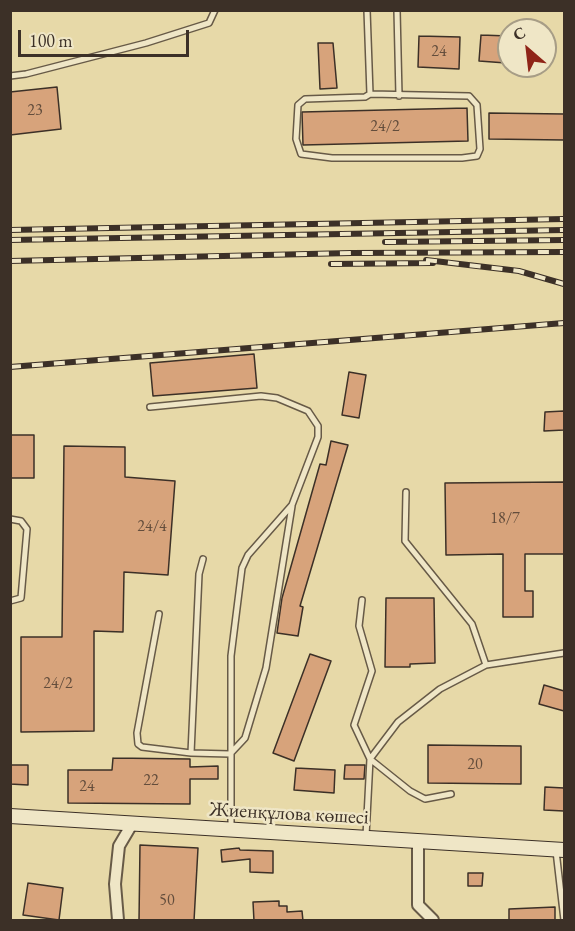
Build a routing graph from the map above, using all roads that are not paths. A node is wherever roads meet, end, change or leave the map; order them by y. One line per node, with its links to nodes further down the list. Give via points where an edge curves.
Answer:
1 (215, 10): 4 (lane, via 209,23 146,43)
2 (367, 10): 5 (lane)
3 (397, 10): 6 (lane)
4 (10, 76)
5 (370, 94): 6 (lane); 6 (lane, via 305,99 298,105 296,139 301,154 332,158 477,156 480,149 474,100 468,96)
6 (399, 96)
7 (150, 407): 9 (lane, via 261,396 278,398 308,411 318,426 318,437)
8 (406, 492): 16 (lane, via 405,541 472,624)
9 (292, 505): 18 (lane, via 266,668 245,738); 18 (lane, via 248,555 242,568 231,656)
10 (10, 519): 13 (lane, via 21,521 27,529 21,598)
11 (203, 559): 17 (lane, via 199,574)
12 (362, 600): 19 (lane, via 359,626 372,671 354,725)
13 (10, 602)
14 (159, 614): 17 (lane, via 138,744)
15 (564, 653): 16 (lane)
16 (486, 665): 19 (lane, via 440,689 398,722)
17 (191, 753): 18 (lane)
18 (230, 754): 23 (lane)
19 (370, 759): 20 (lane, via 425,799); 24 (lane)
20 (451, 794)
21 (10, 816): 22 (street, Жиенқұлова көшесі)
22 (132, 824): 23 (street, Жиенқұлова көшесі); 27 (street, via 119,846 115,884)
23 (231, 830): 24 (street, Жиенқұлова көшесі)
24 (366, 838): 25 (street, Жиенқұлова көшесі)
25 (418, 841): 26 (street, Жиенқұлова көшесі); 28 (street, via 418,905)
26 (560, 850): 29 (lane)
27 (118, 921)
28 (433, 921)
29 (564, 921)

